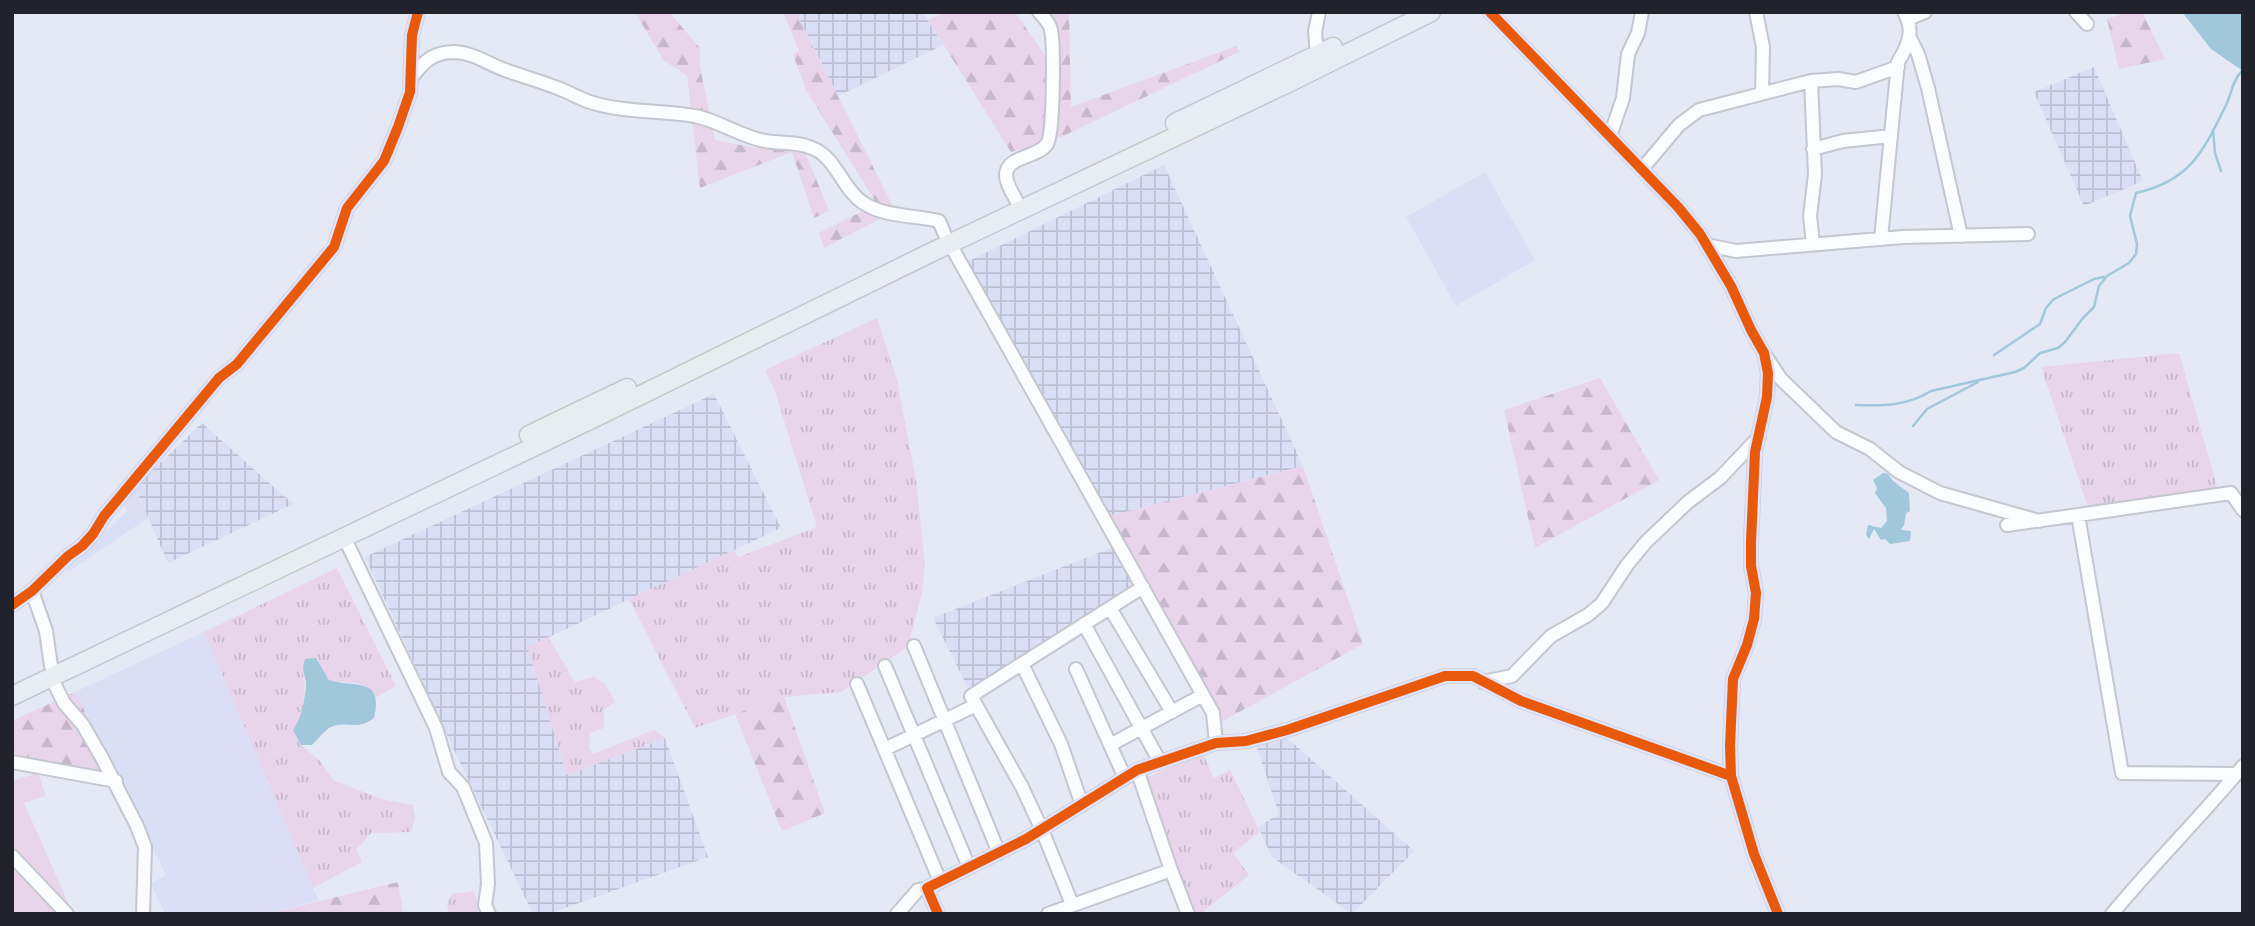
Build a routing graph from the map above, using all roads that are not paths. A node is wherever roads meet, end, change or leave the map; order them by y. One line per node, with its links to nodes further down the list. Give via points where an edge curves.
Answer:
1 (418, 12): 16 (street, via 412,35)
2 (1039, 12): 23 (street, via 1051,29 1050,137 1035,154 1007,169)
3 (1319, 12): 14 (street)
4 (1405, 12): 14 (highway)
5 (1431, 12): 26 (highway)
6 (1489, 12): 19 (street)
7 (1642, 12): 19 (street)
8 (1756, 12): 18 (street, via 1763,47)
9 (1925, 12): 11 (street)
10 (2076, 12): 12 (street)
11 (1906, 15): 13 (street)
12 (2087, 24)
13 (1910, 38): 15 (street); 25 (street, via 1928,88)
14 (1317, 55): 23 (highway)
15 (1898, 67): 17 (street, via 1856,82); 20 (street)
16 (412, 77): 26 (street, via 432,55 459,52 590,102 694,116 763,141 815,148 868,206 939,221); 38 (street, via 384,161 347,208 325,260 237,365 219,378 190,412 93,534)
17 (1811, 81): 18 (street); 21 (street)
18 (1762, 93): 22 (street, via 1687,117)
19 (1610, 136): 22 (street)
20 (1891, 136): 21 (street); 27 (street)
21 (1813, 149): 28 (street)
22 (1642, 169): 29 (street)
23 (1016, 200): 26 (highway)
24 (2028, 234): 25 (street)
25 (1961, 236): 27 (street)
26 (947, 239): 36 (highway); 37 (street); 46 (highway)
27 (1881, 239): 28 (street)
28 (1813, 244): 29 (street, via 1736,251)
29 (1707, 245): 30 (street)
30 (1764, 353): 31 (street, via 1767,397); 34 (street, via 1781,379 1836,432 1899,471 1940,493)
31 (1759, 437): 47 (street, via 1646,542 1602,603 1551,636 1512,676); 64 (street, via 1751,542 1756,593 1751,632 1733,679)
32 (2243, 510): 33 (street, via 2231,493)
33 (2078, 515): 34 (street); 62 (street, via 2122,773)
34 (2039, 521): 35 (street)
35 (2007, 526)
36 (344, 537): 46 (highway); 78 (street, via 436,728 449,772 463,788 486,843 485,905)
37 (1143, 587): 40 (street); 50 (street)
38 (32, 591): 39 (street); 46 (street, via 46,631)
39 (12, 605)
40 (1110, 608): 41 (street); 53 (street)
41 (1084, 624): 43 (street); 55 (street)
42 (914, 646): 54 (street)
43 (1023, 664): 52 (street, via 971,696); 67 (street, via 1061,744)
44 (885, 666): 56 (street)
45 (1076, 669): 58 (street)
46 (51, 672): 49 (highway); 51 (highway); 66 (street, via 64,703)
47 (1483, 682): 57 (street, via 1473,676 1445,676 1287,730); 64 (street, via 1521,701)
48 (858, 684): 59 (street)
49 (12, 685)
50 (1203, 695): 53 (street); 57 (street, via 1213,713)
51 (12, 696)
52 (976, 705): 54 (street); 68 (street)
53 (1172, 712): 55 (street)
54 (944, 720): 56 (street); 69 (street)
55 (1142, 728): 58 (street); 61 (street)
56 (914, 735): 59 (street); 71 (street)
57 (1216, 743): 61 (street)
58 (1111, 745): 65 (street)
59 (885, 750): 73 (street)
60 (12, 762): 66 (street)
61 (1160, 762): 63 (street)
62 (2240, 770): 84 (street)
63 (1137, 771): 65 (street); 72 (street)
64 (1731, 776): 83 (street)
65 (1125, 778): 67 (street)
66 (116, 781): 77 (street, via 145,847)
67 (1082, 805): 68 (street)
68 (1042, 830): 69 (street); 75 (street)
69 (999, 853): 71 (street)
70 (12, 856): 76 (street)
71 (969, 867): 73 (street)
72 (1171, 870): 75 (street); 82 (street)
73 (940, 881): 74 (street)
74 (927, 888): 79 (street, via 918,890); 80 (street)
75 (1072, 904): 81 (street)
76 (67, 914)
77 (143, 914)
78 (489, 914)
79 (897, 914)
80 (938, 914)
81 (1048, 914)
82 (1188, 914)
83 (1777, 914)
84 (2112, 914)

